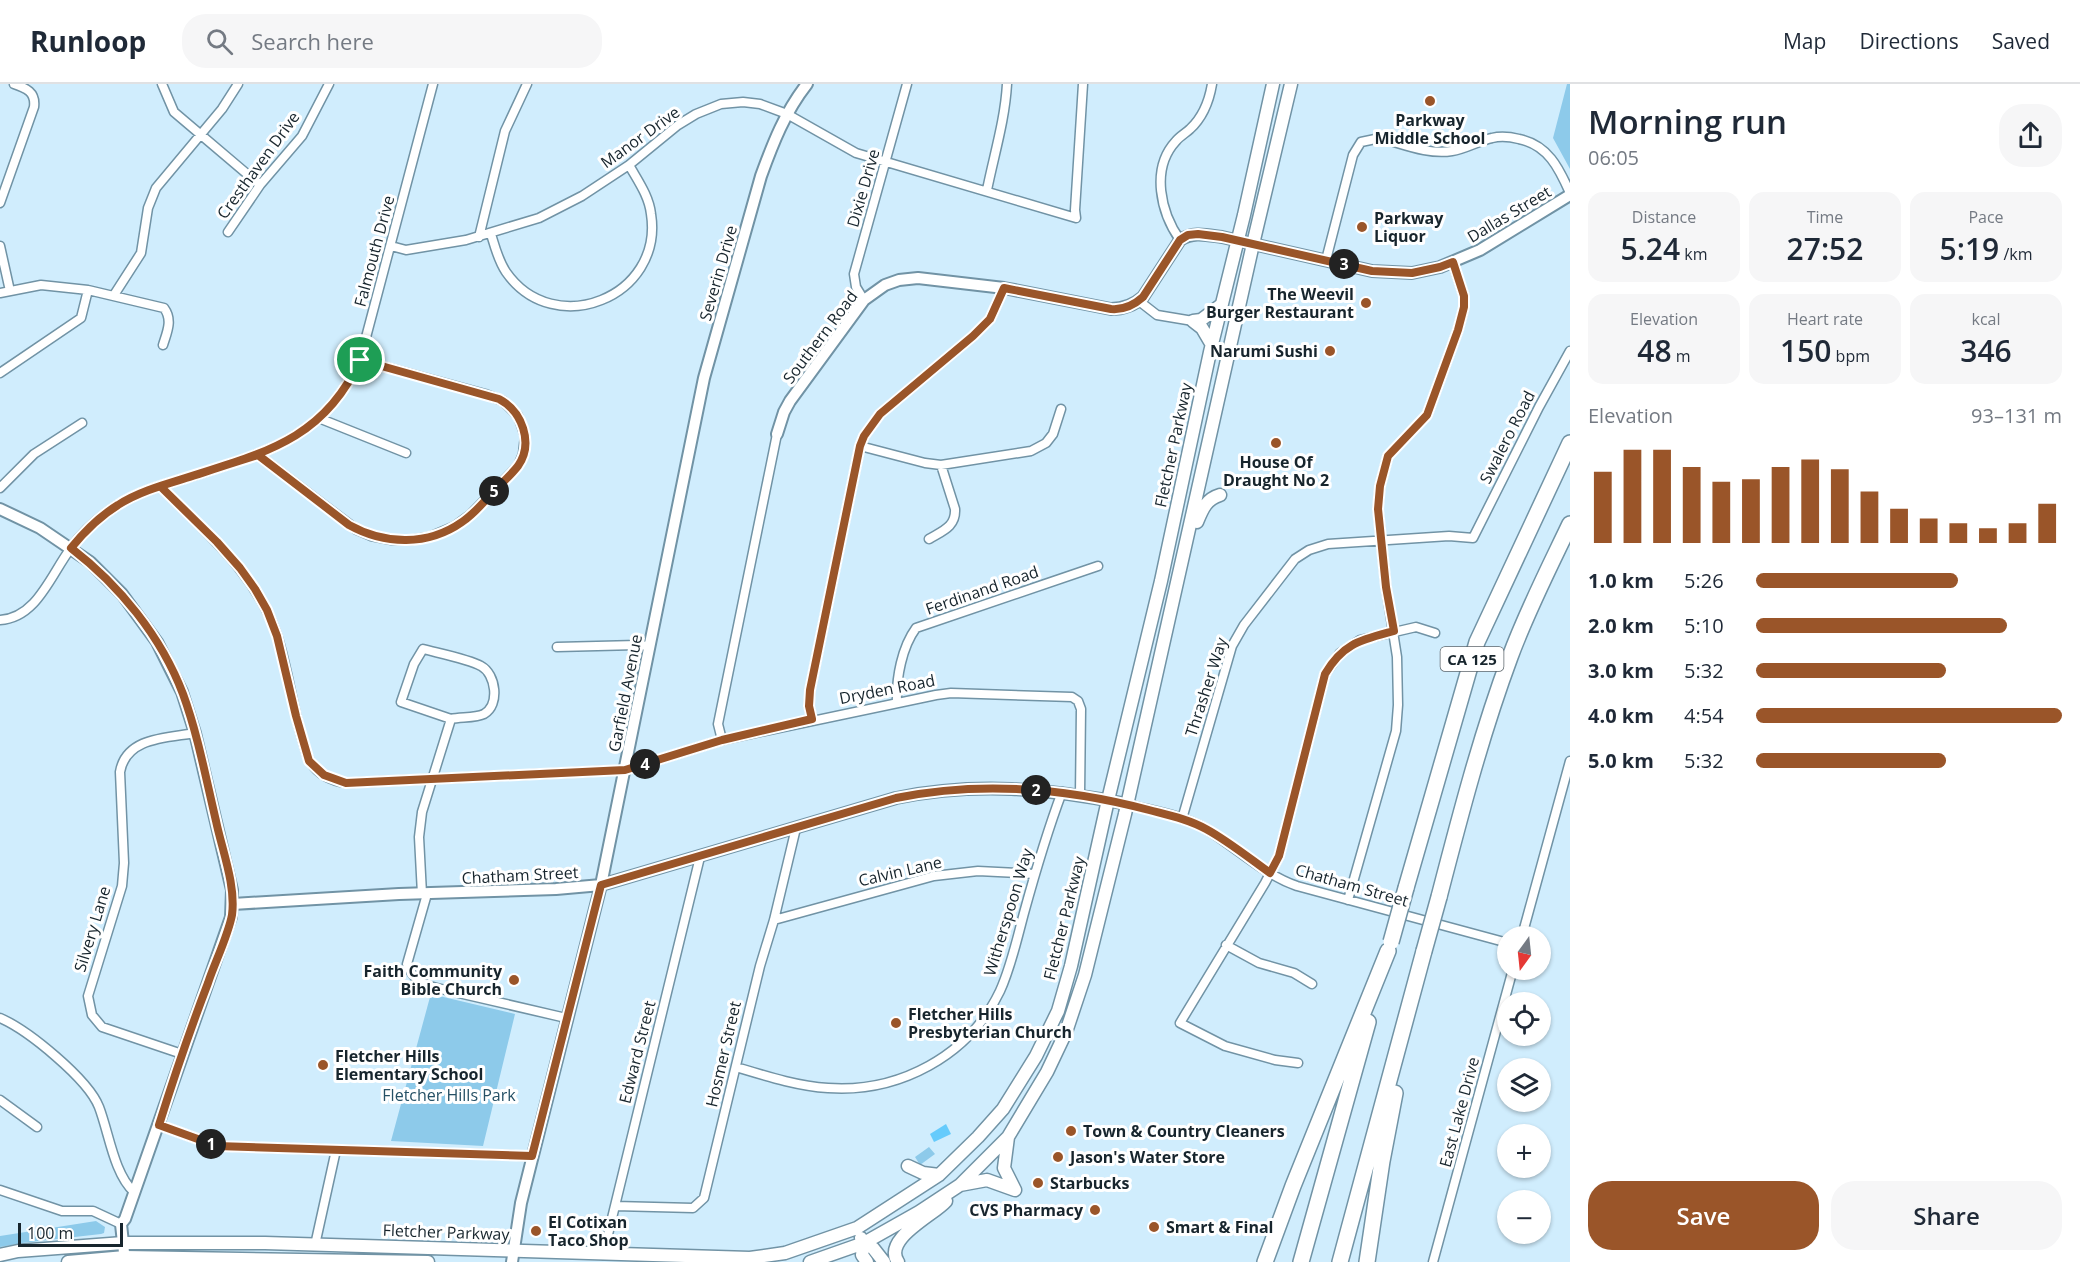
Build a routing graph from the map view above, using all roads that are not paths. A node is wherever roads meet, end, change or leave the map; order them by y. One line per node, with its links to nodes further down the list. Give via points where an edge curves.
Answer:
1 (14, 84): 21 (street, via 35,99)
2 (162, 84): 15 (street, via 174,112)
3 (238, 84): 15 (street)
4 (329, 84): 18 (street, Cresthaven Drive, via 302,136)
5 (433, 84): 29 (street, Falmouth Drive)
6 (527, 84): 24 (street, via 505,131)
7 (807, 84): 14 (street, Severin Drive)
8 (907, 84): 16 (street, Dixie Drive)
9 (1007, 84): 19 (street, via 1000,138)
10 (1083, 84): 19 (street, Manor Drive, via 1076,218)
11 (1212, 84): 25 (street, via 1204,112 1174,142 1162,173 1163,207)
12 (1273, 84): 26 (main road, Fletcher Parkway)
13 (1291, 84): 27 (main road, Fletcher Parkway)
14 (787, 114): 16 (street, Manor Drive, via 856,153); 17 (street, Manor Drive, via 760,104 721,104 678,125); 55 (street, Severin Drive, via 754,200 704,378)
15 (200, 135): 18 (street); 36 (street, via 156,188 148,208 141,253)
16 (886, 162): 19 (street, Manor Drive); 37 (street, Dixie Drive, via 854,274)
17 (629, 165): 23 (street, Manor Drive, via 565,206); 23 (street, via 648,201 652,234 640,269 610,297 565,306 532,296 506,272)
18 (260, 185): 22 (street, Cresthaven Drive)
19 (987, 190)
20 (1570, 194): 30 (street, via 1554,159 1528,141 1493,137 1453,151 1433,152 1372,139 1361,142 1353,155); 31 (street, Dallas Street, via 1480,250)
21 (0, 203)
22 (228, 232)
23 (491, 234): 24 (street, Manor Drive)
24 (478, 237): 29 (street, Manor Drive, via 406,250)
25 (1180, 240): 26 (street, via 1198,234); 38 (street)
26 (1237, 240): 27 (street); 39 (main road, Fletcher Parkway)
27 (1253, 244): 30 (street, Dallas Street); 64 (main road, Fletcher Parkway)
28 (0, 246): 34 (street)
29 (391, 246): 44 (street, Falmouth Drive)
30 (1326, 260): 31 (street, Dallas Street, via 1372,271 1412,273)
31 (1453, 262): 63 (street, via 1464,296 1462,314 1427,415 1385,461 1378,509)
32 (1004, 288): 37 (street, Southern Road, via 912,278 892,282); 38 (street, Southern Road, via 1111,309); 51 (street, via 990,319 880,414)
33 (88, 290): 34 (street, via 41,285); 36 (street); 45 (street, via 81,318)
34 (10, 291): 35 (street)
35 (0, 293)
36 (114, 295): 41 (street, via 165,308 170,320)
37 (864, 300): 49 (street, Southern Road, via 790,401)
38 (1139, 301): 40 (street, via 1157,315)
39 (1221, 305): 40 (main road, via 1201,320); 42 (main road, Fletcher Parkway)
40 (1193, 321): 42 (main road)
41 (163, 345)
42 (1212, 345): 82 (main road, Fletcher Parkway)
43 (1570, 351): 61 (street, Swalero Road)
44 (360, 360): 47 (street, Falmouth Drive, via 353,376); 53 (street, via 503,401 514,410 524,429 524,448 518,466 455,526 429,537 401,541 371,536 349,525)
45 (0, 373)
46 (1061, 409): 54 (street, via 1053,434 1036,449)
47 (321, 418): 52 (street); 53 (street, Falmouth Drive, via 288,441)
48 (82, 423): 57 (street, via 34,454)
49 (777, 434): 76 (street, Southern Road, via 718,724)
50 (1570, 443): 97 (highway, CA 125, bridge, via 1477,642)
51 (860, 446): 54 (street); 74 (street, via 810,690)
52 (406, 453)
53 (258, 455): 56 (street, Falmouth Drive)
54 (941, 465): 62 (street, via 955,516 949,528)
55 (683, 479): 70 (street, Garfield Avenue)
56 (160, 486): 65 (street, Falmouth Drive, via 120,503); 79 (street, Dryden Road, via 240,568 267,610 313,766 346,783)
57 (0, 488)
58 (1220, 495): 64 (main road, via 1204,506)
59 (0, 509): 65 (street)
60 (1570, 524): 100 (highway, CA 125, bridge, via 1510,655 1484,730)
61 (1473, 538): 63 (street, Thrasher Way)
62 (929, 539)
63 (1383, 541): 68 (street); 84 (street, Thrasher Way, via 1328,544 1295,559 1244,626 1227,660)
64 (1187, 542): 83 (main road, Fletcher Parkway)
65 (71, 548): 67 (street, Falmouth Drive, via 33,605 11,619); 75 (street, via 122,594 157,642 182,692)
66 (1098, 566): 72 (street, Ferdinand Road, via 916,628 908,640)
67 (0, 620)
68 (1394, 631): 69 (street, via 1416,627); 87 (street, via 1350,645 1325,674 1279,856); 91 (street, via 1398,669 1396,731)
69 (1435, 633)
70 (650, 646): 71 (street); 78 (street, Garfield Avenue)
71 (557, 647)
72 (897, 702): 74 (street, Dryden Road); 81 (street, Dryden Road, via 951,693 1071,697 1081,709)
73 (451, 719): 73 (street, via 401,702 423,649 482,666 492,675 493,704 484,714); 79 (street)
74 (812, 719): 76 (street, Dryden Road)
75 (195, 733): 92 (street); 103 (street, Silvery Lane, via 144,742 133,748 123,762 122,886 88,996 92,1015 102,1027)
76 (722, 740): 78 (street, Dryden Road)
77 (1570, 762): 94 (street)
78 (625, 770): 79 (street, Dryden Road); 89 (street, Garfield Avenue)
79 (434, 778): 90 (street, via 420,820)
80 (1062, 792): 81 (street, Chatham Street); 85 (street, Chatham Street, via 977,788 928,792); 88 (street, Witherspoon Way)
81 (1080, 795): 82 (street, Chatham Street)
82 (1108, 800): 83 (street, Chatham Street); 113 (main road, Fletcher Parkway, via 1058,1011 1003,1109)
83 (1127, 804): 84 (street, Chatham Street); 109 (main road, Fletcher Parkway, via 1085,975 1066,1032)
84 (1182, 819): 87 (street, Chatham Street, via 1205,828)
85 (796, 828): 86 (street, Chatham Street); 93 (street, Hosmer Street)
86 (700, 857): 89 (street, Chatham Street); 117 (street, Edward Street)
87 (1270, 873): 91 (street, Chatham Street, via 1297,886); 96 (street)
88 (1035, 874): 93 (street, Calvin Lane, via 978,871 934,876); 105 (street, Witherspoon Way, via 1005,979 995,1000 974,1030 937,1061 902,1078 852,1089 805,1085)
89 (601, 885): 90 (street, Chatham Street); 102 (street, Garfield Avenue)
90 (425, 894): 92 (street, Chatham Street); 102 (street, via 407,964 418,981)
91 (1348, 900): 95 (street, Chatham Street)
92 (233, 904): 103 (street)
93 (774, 920): 105 (street, Hosmer Street)
94 (1525, 926)
95 (1497, 940)
96 (1226, 945): 99 (street); 104 (street, via 1180,1023 1225,1046)
97 (1390, 946): 136 (highway); 137 (highway, CA 125)
98 (1510, 980): 140 (street, East Lake Drive)
99 (1312, 984)
100 (1414, 990): 138 (highway, CA 125); 139 (highway)
101 (0, 1018): 116 (street, via 27,1032 91,1094 122,1179)
102 (566, 1018): 111 (street, Garfield Avenue)
103 (182, 1054): 107 (street)
104 (1298, 1063)
105 (736, 1067): 117 (street, Hosmer Street, via 705,1198 693,1208)
106 (0, 1100): 108 (street)
107 (159, 1125): 110 (street, via 217,1146); 116 (street)
108 (37, 1127)
109 (1008, 1137): 114 (main road, Fletcher Parkway); 114 (main road, via 1004,1168 1015,1190 987,1180)
110 (336, 1150): 111 (street); 122 (street)
111 (532, 1156): 125 (street, Garfield Avenue)
112 (908, 1166): 113 (main road)
113 (939, 1175): 119 (main road, Fletcher Parkway)
114 (960, 1185): 120 (main road, Fletcher Parkway); 135 (main road, via 941,1207 899,1240 894,1255)
115 (0, 1190): 118 (street, via 62,1211 93,1211)
116 (134, 1192): 118 (street)
117 (615, 1206): 126 (street, Edward Street)
118 (121, 1224): 121 (street)
119 (857, 1228): 120 (main road); 126 (main road, Fletcher Parkway, via 785,1253 750,1258)
120 (864, 1243): 132 (main road, Fletcher Parkway); 133 (main road, via 862,1255); 134 (main road)
121 (123, 1244): 122 (main road, Fletcher Parkway); 124 (main road, Fletcher Parkway); 127 (street)
122 (315, 1245): 123 (main road, Fletcher Parkway); 128 (main road, via 312,1251)
123 (336, 1245): 125 (main road, Fletcher Parkway); 129 (main road, via 319,1251)
124 (0, 1255)
125 (512, 1256): 126 (main road, Fletcher Parkway)
126 (600, 1258)
127 (125, 1259): 128 (main road, Fletcher Parkway); 130 (main road, Fletcher Parkway)
128 (286, 1260): 129 (main road, Fletcher Parkway)
129 (311, 1261): 131 (main road, Fletcher Parkway)
130 (68, 1262)
131 (428, 1262)
132 (810, 1262)
133 (867, 1262)
134 (884, 1262)
135 (898, 1262)
136 (1265, 1262)
137 (1301, 1262)
138 (1340, 1262)
139 (1367, 1262)
140 (1433, 1262)

